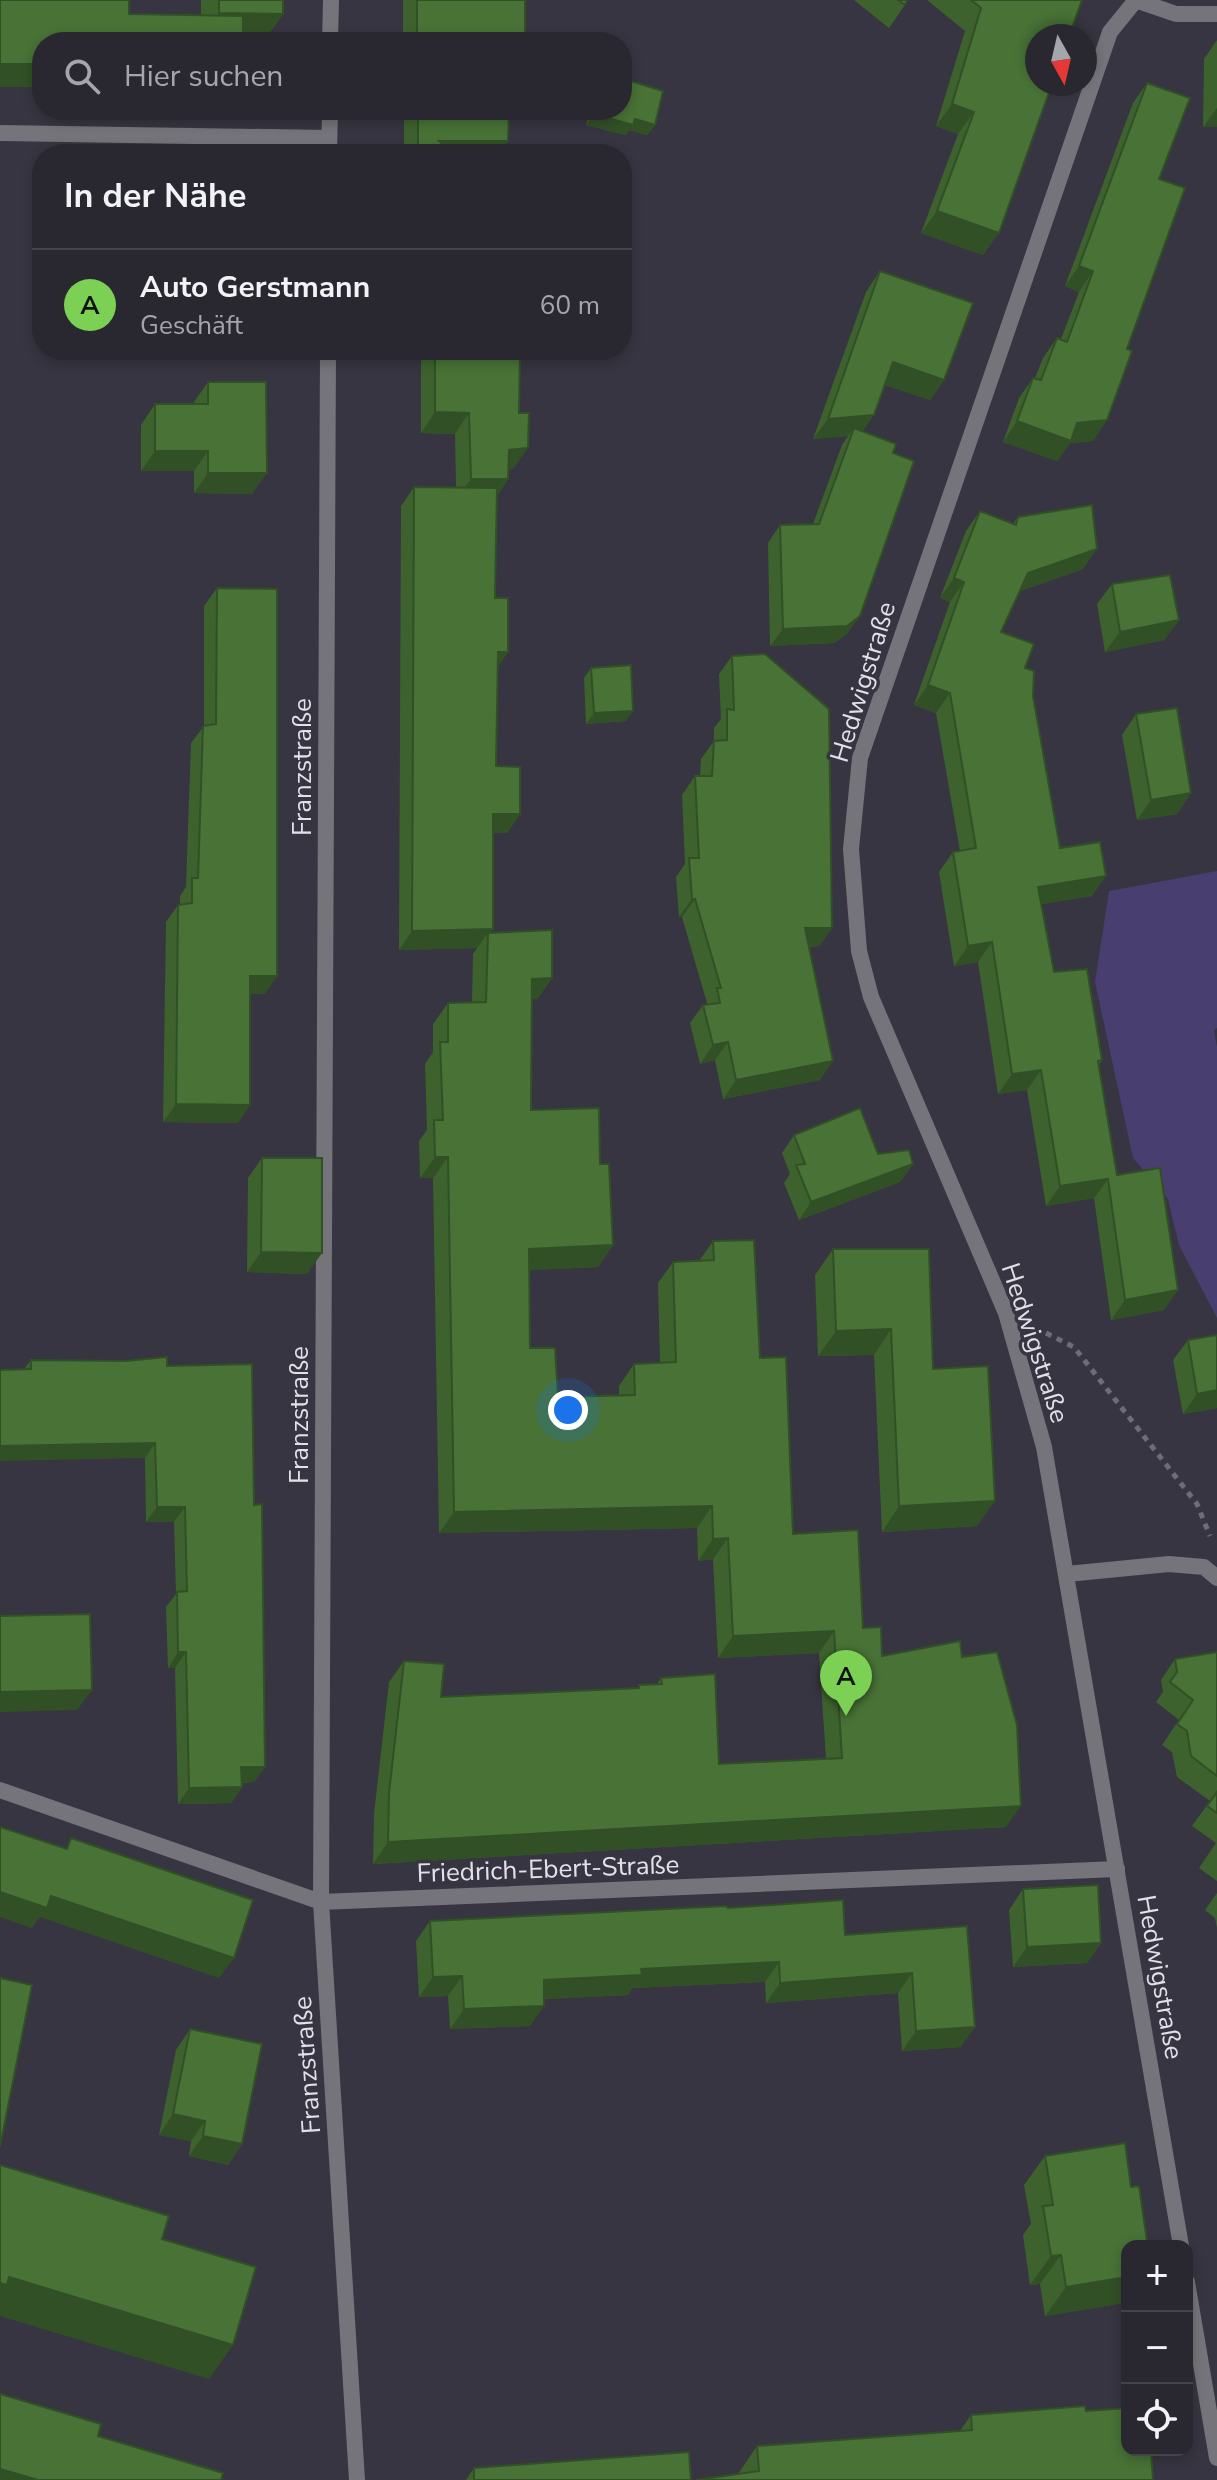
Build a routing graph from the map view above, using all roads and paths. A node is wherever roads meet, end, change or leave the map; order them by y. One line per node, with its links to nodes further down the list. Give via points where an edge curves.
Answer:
1 (331, 0): 4 (street)
2 (1136, 0): 3 (street, via 1176,14); 10 (street, Hedwigstraße, via 1110,32 860,758 851,849 859,951 871,997)
3 (1217, 14)
4 (330, 32)
5 (330, 120): 8 (street)
6 (0, 133): 7 (street)
7 (278, 144)
8 (329, 144)
9 (328, 360): 16 (street, Franzstraße)
10 (1006, 1313): 11 (path, via 1074,1347 1197,1504); 12 (street, Hedwigstraße, via 1044,1447)
11 (1212, 1540)
12 (1067, 1574): 13 (street, via 1169,1564 1204,1567); 15 (street, Hedwigstraße)
13 (1217, 1578)
14 (0, 1790): 16 (street, Friedrich-Ebert-Straße)
15 (1117, 1869): 16 (street, Friedrich-Ebert-Straße); 17 (street, Hedwigstraße)
16 (321, 1902): 20 (street, Franzstraße)
17 (1180, 2240)
18 (1192, 2312): 19 (street)
19 (1217, 2458)
20 (357, 2480)

